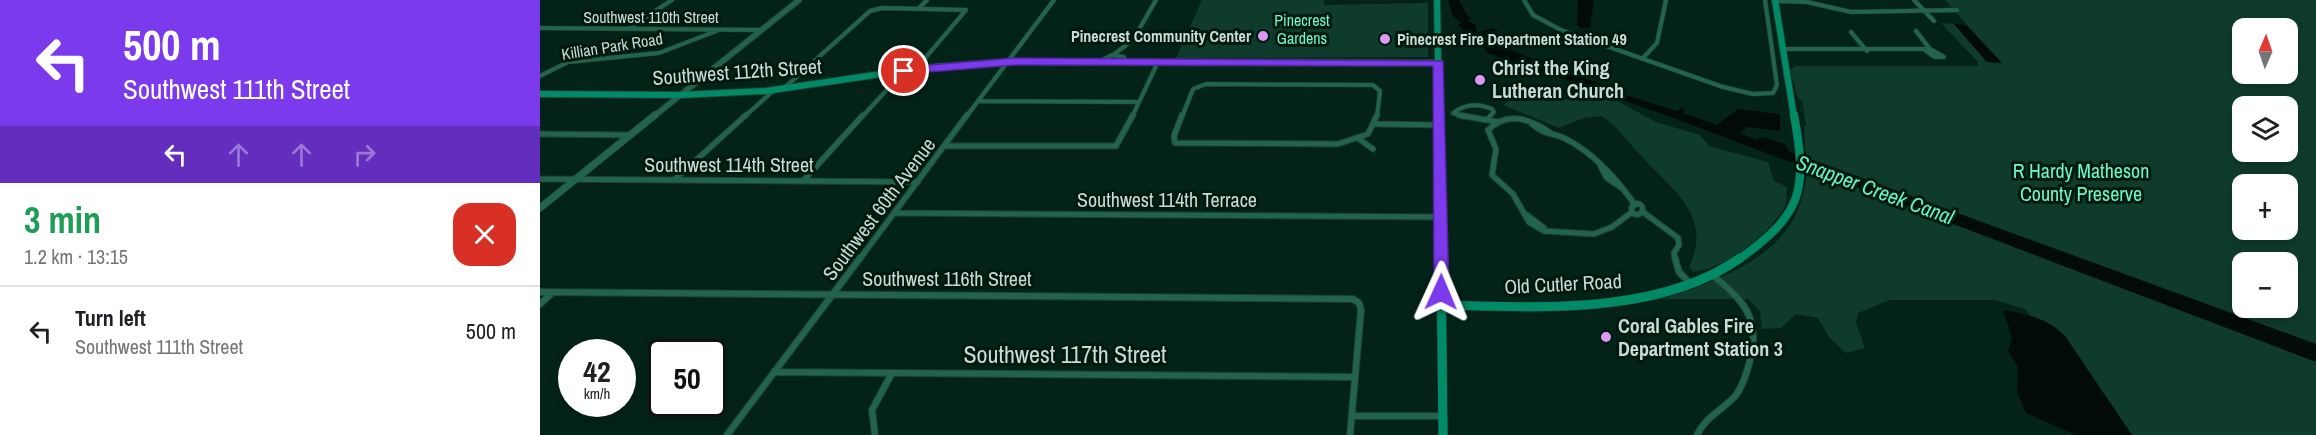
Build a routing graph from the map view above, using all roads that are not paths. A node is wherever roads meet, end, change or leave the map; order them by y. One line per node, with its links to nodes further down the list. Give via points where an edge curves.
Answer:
1 (672, 0): 17 (street)
2 (799, 0): 19 (street)
3 (927, 0): 12 (street)
4 (1054, 0): 26 (street, Southwest 60th Avenue)
5 (1156, 0): 24 (street, via 1132,42)
6 (1437, 0): 30 (main road)
7 (1524, 0): 25 (street, via 1529,11 1547,24)
8 (1666, 0): 25 (street, via 1657,43)
9 (1765, 0): 25 (street, via 1777,82 1774,92 1741,92)
10 (1914, 0): 13 (street)
11 (1775, 1): 13 (street, via 1809,2 1848,12); 22 (main road, Old Cutler Road)
12 (919, 8): 31 (street, via 966,10); 34 (street, via 873,10)
13 (1924, 10): 14 (street); 15 (street)
14 (1957, 10)
15 (1934, 21)
16 (540, 28): 17 (street, Southwest 110th Street)
17 (629, 29): 18 (street, Southwest 110th Street)
18 (722, 29): 19 (street, Southwest 110th Street); 33 (street, Killian Park Road, via 665,51 573,61)
19 (762, 30): 37 (street)
20 (1916, 31): 23 (street, via 1928,50)
21 (1851, 32): 23 (street)
22 (1783, 50): 23 (street); 65 (main road, Old Cutler Road, via 1802,168 1797,196 1777,229 1751,252)
23 (1867, 51)
24 (1117, 54): 27 (street); 28 (street)
25 (1643, 58)
26 (1007, 62): 27 (main road, Southwest 112th Street); 31 (main road, Southwest 112th Street); 38 (street, Southwest 60th Avenue)
27 (1099, 62): 28 (main road, Southwest 112th Street)
28 (1124, 62): 29 (main road, Southwest 112th Street)
29 (1158, 62): 30 (main road, Southwest 112th Street); 39 (street)
30 (1439, 63): 40 (main road)
31 (916, 69): 32 (main road, Southwest 112th Street)
32 (904, 71): 34 (main road, Southwest 112th Street); 56 (street)
33 (540, 76)
34 (783, 90): 35 (main road, Southwest 112th Street)
35 (773, 91): 37 (main road, Southwest 112th Street); 55 (street)
36 (540, 94): 37 (main road, Southwest 112th Street)
37 (681, 95): 47 (street)
38 (978, 101): 39 (street); 49 (street, Southwest 60th Avenue)
39 (1139, 102): 50 (street)
40 (1437, 113): 41 (street); 45 (main road)
41 (1453, 113): 42 (street, via 1471,119); 42 (street, via 1464,106 1479,105 1492,109)
42 (1489, 117): 43 (street)
43 (1498, 122): 52 (street, via 1520,118 1532,122 1539,131 1568,140); 61 (street, via 1488,130 1496,149 1492,174 1513,194 1535,227 1563,234 1598,233)
44 (1376, 124): 45 (street); 48 (street); 48 (street, via 1380,91 1375,85 1206,84 1196,86 1174,136 1175,143 1328,145)
45 (1438, 125): 64 (main road)
46 (540, 134): 47 (street)
47 (632, 135): 54 (street)
48 (1359, 139): 51 (street)
49 (944, 146): 50 (street); 57 (street, Southwest 60th Avenue)
50 (1116, 146)
51 (1373, 149)
52 (1599, 164): 58 (street, via 1607,178)
53 (540, 179): 54 (street, Southwest 114th Street)
54 (575, 180): 55 (street, Southwest 114th Street); 60 (street)
55 (674, 180): 56 (street, Southwest 114th Street)
56 (803, 181): 57 (street, Southwest 114th Street)
57 (918, 182): 63 (street, Southwest 60th Avenue)
58 (1622, 188): 59 (street)
59 (1635, 205): 61 (street, via 1630,207); 62 (street, via 1643,208)
60 (540, 208)
61 (1632, 212): 62 (street)
62 (1643, 212): 66 (street, via 1677,236 1677,267)
63 (895, 213): 64 (street, Southwest 114th Terrace); 69 (street, Southwest 60th Avenue)
64 (1440, 217): 71 (main road)
65 (1711, 274): 66 (main road, Old Cutler Road); 81 (street, via 1737,295 1752,314 1753,352 1737,393 1704,421)
66 (1690, 283): 71 (main road, Old Cutler Road, via 1584,305)
67 (540, 292): 68 (street, Southwest 116th Street)
68 (552, 293): 69 (street, Southwest 116th Street); 70 (street)
69 (834, 294): 72 (street, Southwest 60th Avenue); 74 (street, Southwest 116th Street, via 1353,299 1361,310)
70 (540, 304)
71 (1441, 305): 76 (main road)
72 (774, 372): 73 (street, Southwest 117th Street); 77 (street, Southwest 60th Avenue)
73 (892, 373): 74 (street, Southwest 117th Street); 78 (street, via 871,411 870,425)
74 (1355, 377): 75 (street)
75 (1352, 416): 76 (street); 79 (street)
76 (1443, 417): 80 (main road)
77 (727, 435)
78 (875, 435)
79 (1350, 435)
80 (1443, 435)
81 (1697, 435)

